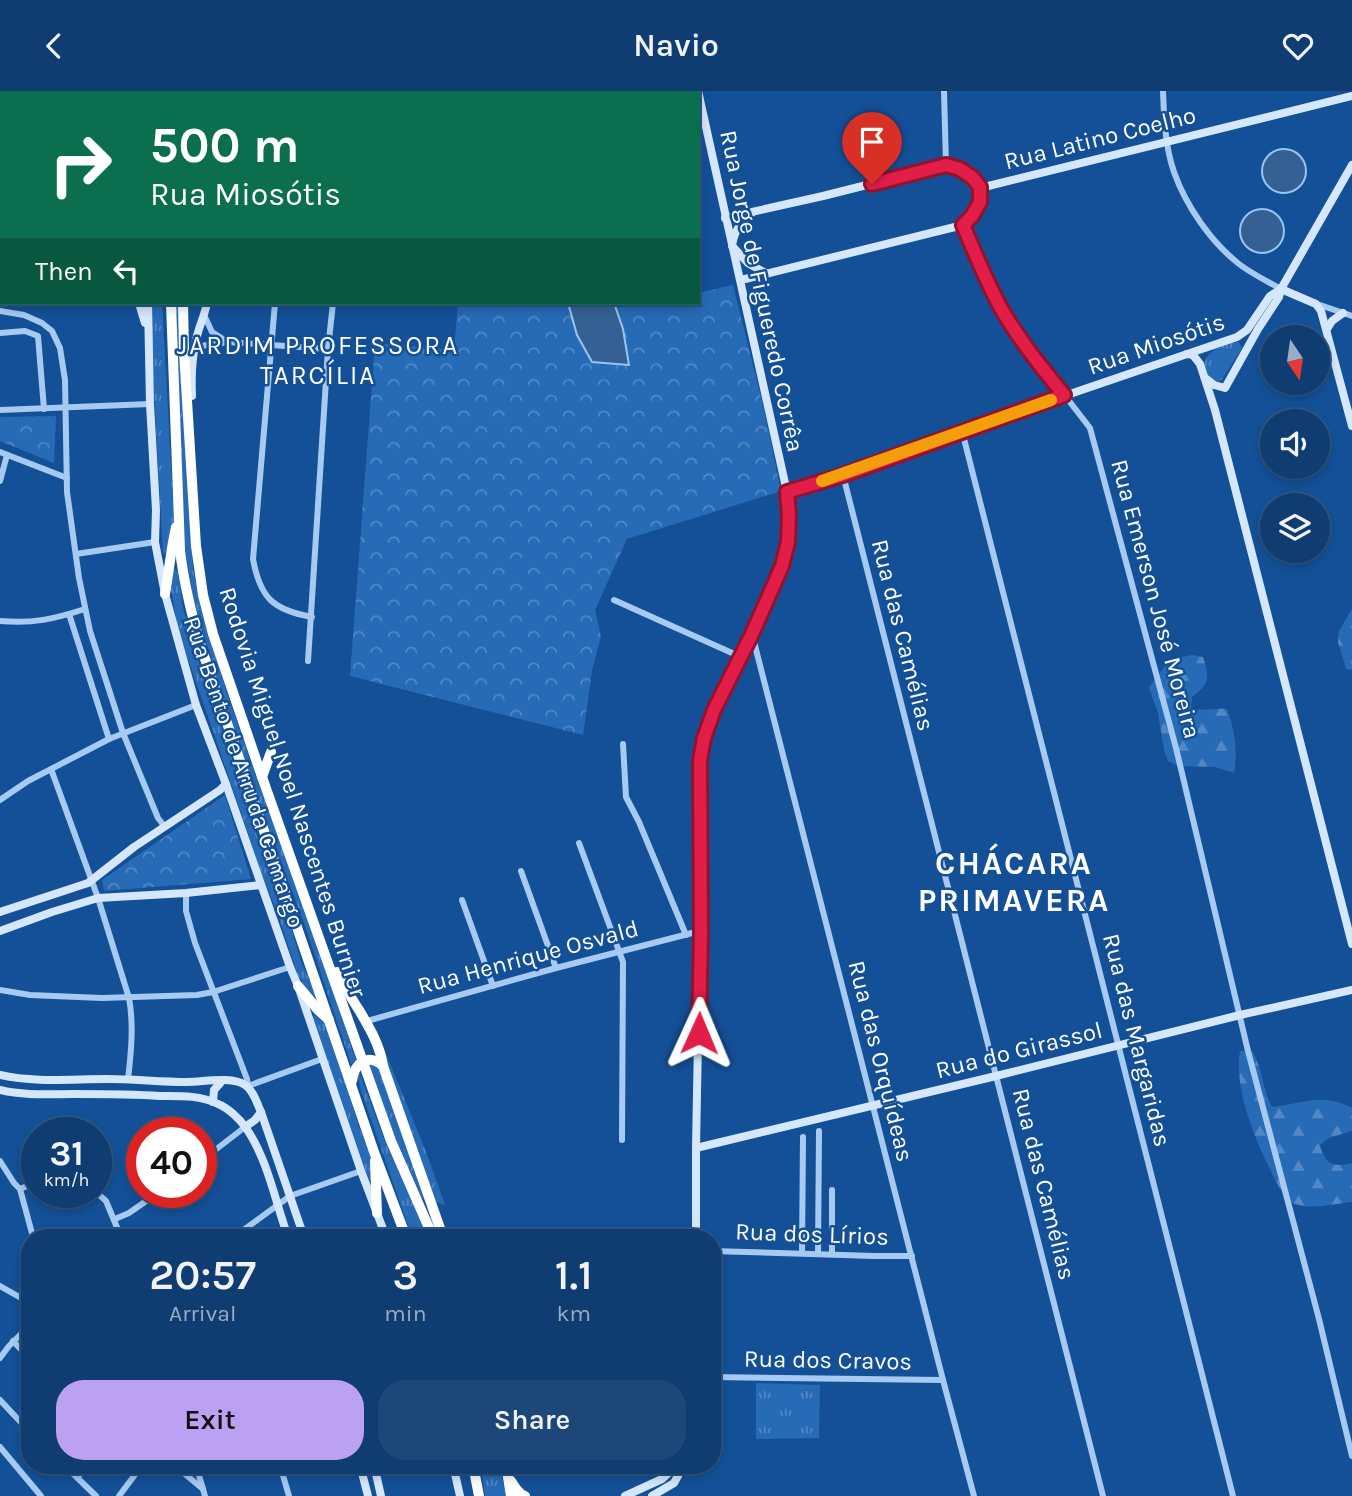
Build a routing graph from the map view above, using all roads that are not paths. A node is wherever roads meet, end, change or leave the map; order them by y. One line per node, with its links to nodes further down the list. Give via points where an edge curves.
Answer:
1 (944, 91): 6 (street)
2 (1163, 91): 5 (street)
3 (1352, 95): 5 (street, Rua Latino Coelho)
4 (700, 100): 10 (street, Rua Jorge de Figueredo Corrêa)
5 (1167, 141): 8 (street, Rua Latino Coelho); 15 (street, via 1184,195 1218,245)
6 (946, 165): 8 (street, via 960,169); 9 (street)
7 (1352, 165): 15 (street)
8 (980, 187): 11 (street, via 980,202)
9 (753, 212): 10 (street); 12 (street, via 737,227)
10 (725, 218): 12 (street, Rua Jorge de Figueredo Corrêa)
11 (963, 225): 13 (street); 44 (street, Rua Emerson José Moreira, via 1002,309)
12 (732, 246): 13 (street); 14 (street, Rua Jorge de Figueredo Corrêa)
13 (767, 274): 14 (street)
14 (741, 280): 56 (street, Rua Jorge de Figueredo Corrêa)
15 (1281, 289): 16 (street); 33 (street, Rua Miosótis); 40 (street)
16 (1316, 304): 25 (street); 28 (street)
17 (140, 305): 31 (street)
18 (148, 305): 31 (street, Rua Bento de Arruda Camargo)
19 (171, 305): 57 (highway, Rodovia Miguel Noel Nascentes Burnier)
20 (183, 305): 49 (highway, Rodovia Miguel Noel Nascentes Burnier)
21 (206, 305): 26 (street)
22 (275, 305): 36 (street)
23 (333, 305): 38 (street)
24 (0, 311): 27 (street)
25 (1347, 314): 29 (street)
26 (205, 317): 35 (street, via 212,332); 39 (street)
27 (42, 323): 30 (street); 46 (street, via 60,348)
28 (1326, 325)
29 (1330, 325)
30 (25, 331): 32 (street); 47 (street, via 38,336)
31 (148, 332): 45 (street, Rua Bento de Arruda Camargo)
32 (0, 333)
33 (1237, 337): 37 (street, Rua Miosótis); 40 (street)
34 (1330, 341): 50 (street)
35 (228, 342): 36 (street); 39 (street, via 201,346)
36 (272, 344): 38 (street); 64 (street, via 255,574 275,605)
37 (1213, 345): 41 (street, Rua Miosótis); 42 (street)
38 (328, 349): 64 (street)
39 (194, 352): 49 (street)
40 (1246, 352): 43 (street, via 1225,388)
41 (1187, 354): 42 (street); 44 (street, Rua Miosótis)
42 (1200, 364): 43 (street)
43 (1204, 377): 90 (street)
44 (1064, 395): 51 (street, Rua Miosótis); 101 (street, Rua Emerson José Moreira, via 1090,428 1176,748)
45 (150, 404): 46 (street); 58 (street, Rua Bento de Arruda Camargo)
46 (66, 408): 47 (street); 54 (street)
47 (44, 409): 48 (street)
48 (0, 411)
49 (189, 426): 75 (highway, Rodovia Miguel Noel Nascentes Burnier, via 203,595)
50 (1352, 426)
51 (962, 431): 53 (street, Rua Miosótis); 104 (street, Rua das Margaridas)
52 (4, 453): 54 (street); 55 (street)
53 (843, 475): 56 (street, Rua Miosótis); 110 (street, Rua das Camélias)
54 (67, 478): 59 (street)
55 (0, 481)
56 (787, 492): 66 (street, Rua Jorge de Figueredo Corrêa, via 788,542)
57 (179, 514): 60 (highway); 103 (highway, Rodovia Miguel Noel Nascentes Burnier, via 192,618)
58 (155, 542): 59 (street); 60 (street, Rua Bento de Arruda Camargo)
59 (76, 554): 62 (street)
60 (165, 594): 69 (street, Rua Bento de Arruda Camargo)
61 (614, 600): 67 (street)
62 (85, 609): 63 (street); 70 (street)
63 (69, 614): 65 (street, via 22,623); 71 (street)
64 (312, 617): 68 (street)
65 (0, 621)
66 (752, 634): 67 (street, Rua Jorge de Figueredo Corrêa); 118 (street, Rua das Orquídeas)
67 (741, 657): 88 (street, Rua Jorge de Figueredo Corrêa, via 714,710 700,760)
68 (308, 661)
69 (196, 705): 70 (street); 76 (street, Rua Bento de Arruda Camargo)
70 (123, 733): 71 (street); 78 (street)
71 (109, 739): 74 (street)
72 (623, 744): 89 (street, via 626,797)
73 (271, 752): 75 (highway)
74 (51, 769): 77 (street); 81 (street)
75 (262, 777): 92 (highway, Rodovia Miguel Noel Nascentes Burnier)
76 (226, 783): 78 (street); 82 (street, Rua Bento de Arruda Camargo)
77 (0, 800)
78 (165, 827): 81 (street)
79 (579, 842): 91 (street)
80 (522, 871): 94 (street)
81 (91, 880): 84 (street); 86 (street)
82 (261, 885): 83 (street); 93 (street, Rua Bento de Arruda Camargo)
83 (186, 893): 84 (street); 99 (street, via 195,943)
84 (98, 898): 87 (street); 100 (street)
85 (461, 899): 96 (street)
86 (0, 912)
87 (0, 931)
88 (701, 932): 89 (street, Rua Henrique Osvald); 124 (street, Rua Jorge de Figueredo Corrêa)
89 (685, 935): 91 (street, Rua Henrique Osvald)
90 (1352, 944)
91 (620, 951): 94 (street, Rua Henrique Osvald); 123 (street, via 624,961)
92 (326, 955): 102 (highway); 106 (highway, Rodovia Miguel Noel Nascentes Burnier)
93 (290, 967): 95 (street, Rua Bento de Arruda Camargo); 99 (street)
94 (556, 968): 96 (street, Rua Henrique Osvald)
95 (298, 986): 103 (highway); 105 (street, Rua Bento de Arruda Camargo)
96 (493, 986): 102 (street, Rua Henrique Osvald)
97 (0, 990): 100 (street)
98 (1352, 990): 101 (street, Rua do Girassol)
99 (214, 992): 100 (street); 107 (street)
100 (129, 998): 111 (street)
101 (1240, 1015): 104 (street, Rua do Girassol); 163 (street, Rua Emerson José Moreira)
102 (367, 1021): 108 (highway)
103 (331, 1022): 114 (highway, Rodovia Miguel Noel Nascentes Burnier)
104 (1118, 1045): 110 (street, Rua do Girassol); 197 (street, Rua das Margaridas)
105 (322, 1059): 115 (street); 128 (street, Rua Bento de Arruda Camargo)
106 (363, 1061): 108 (highway, via 378,1061); 114 (highway, via 353,1073); 144 (highway, Rodovia Miguel Noel Nascentes Burnier)
107 (241, 1064): 113 (street); 115 (street)
108 (383, 1066): 145 (highway)
109 (0, 1075): 111 (street)
110 (996, 1076): 118 (street, Rua do Girassol); 196 (street, Rua das Camélias)
111 (128, 1080): 112 (street)
112 (222, 1080): 113 (street); 117 (street, via 214,1090)
113 (233, 1080): 115 (street)
114 (352, 1084): 126 (highway, Rodovia Miguel Noel Nascentes Burnier)
115 (247, 1086): 119 (street)
116 (0, 1090): 117 (street, via 187,1097)
117 (213, 1102): 120 (street)
118 (873, 1105): 124 (street, Rua do Girassol); 151 (street, Rua das Orquídeas)
119 (261, 1112): 120 (street); 131 (street)
120 (245, 1127): 125 (street); 132 (street, via 258,1149)
121 (819, 1131): 149 (street)
122 (803, 1137): 148 (street)
123 (622, 1140)
124 (696, 1148): 146 (street, Rua Jorge de Figueredo Corrêa)
125 (217, 1149)
126 (374, 1152): 135 (highway); 143 (highway, Rodovia Miguel Noel Nascentes Burnier)
127 (0, 1161): 129 (street)
128 (362, 1171): 131 (street); 135 (street, Rua Bento de Arruda Camargo)
129 (20, 1189): 137 (street)
130 (832, 1190): 150 (street)
131 (290, 1196): 132 (street); 141 (street)
132 (278, 1206): 139 (street); 140 (street)
133 (110, 1208): 136 (street)
134 (136, 1208): 136 (street)
135 (377, 1213): 142 (street, Rua Bento de Arruda Camargo)
136 (115, 1219): 138 (street)
137 (31, 1229)
138 (118, 1229)
139 (245, 1229)
140 (285, 1229)
141 (301, 1229)
142 (383, 1229)
143 (403, 1229)
144 (430, 1229)
145 (440, 1229)
146 (696, 1229)
147 (721, 1251): 148 (street, Rua dos Lírios)
148 (802, 1253): 149 (street, Rua dos Lírios)
149 (818, 1254): 150 (street, Rua dos Lírios)
150 (832, 1254): 151 (street, Rua dos Lírios)
151 (912, 1256): 159 (street, Rua das Orquídeas)
152 (0, 1286): 153 (street)
153 (21, 1298)
154 (21, 1333): 155 (street)
155 (13, 1341): 156 (street); 157 (street)
156 (21, 1349)
157 (0, 1358)
158 (721, 1377): 159 (street, Rua dos Cravos)
159 (943, 1380): 195 (street, Rua das Orquídeas)
160 (0, 1400): 161 (street)
161 (21, 1422)
162 (0, 1447): 164 (street)
163 (1352, 1456)
164 (21, 1472)
165 (23, 1474): 184 (street)
166 (73, 1474): 180 (street)
167 (80, 1474): 180 (street)
168 (136, 1474): 186 (street)
169 (184, 1474): 182 (street)
170 (199, 1474): 182 (street)
171 (283, 1474): 187 (street)
172 (362, 1474): 188 (street)
173 (376, 1474): 189 (street)
174 (454, 1474): 190 (street)
175 (475, 1474): 191 (highway)
176 (508, 1474): 192 (highway)
177 (509, 1474): 193 (highway)
178 (667, 1474): 181 (street)
179 (679, 1474): 183 (street)
180 (76, 1477): 185 (street)
181 (654, 1483): 183 (street); 194 (street)
182 (204, 1492)
183 (658, 1495)
184 (41, 1496)
185 (96, 1496)
186 (119, 1496)
187 (289, 1496)
188 (368, 1496)
189 (381, 1496)
190 (458, 1496)
191 (479, 1496)
192 (511, 1496)
193 (525, 1496)
194 (625, 1496)
195 (974, 1496)
196 (1102, 1496)
197 (1233, 1496)

